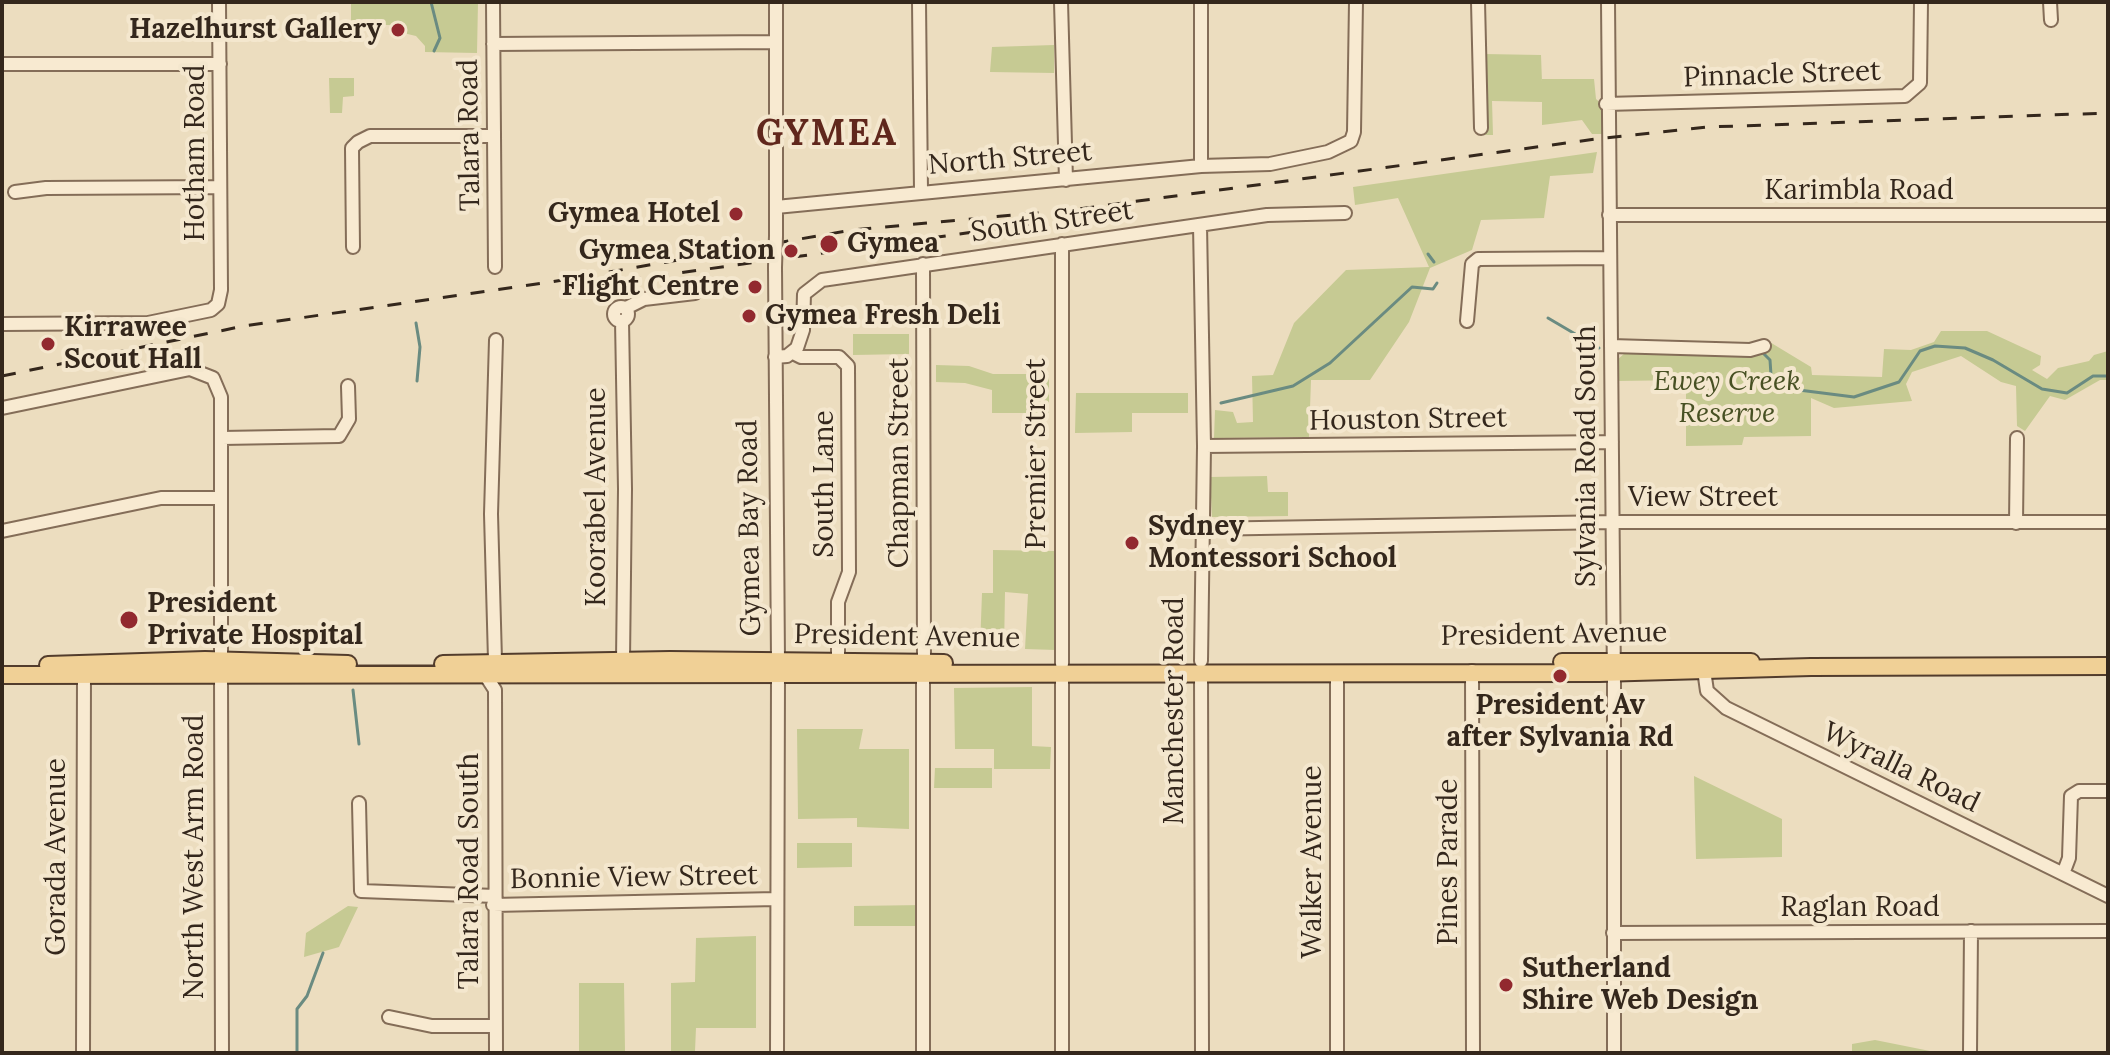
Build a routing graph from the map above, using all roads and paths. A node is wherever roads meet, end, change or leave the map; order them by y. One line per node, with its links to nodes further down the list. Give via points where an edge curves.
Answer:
1 (219, 2): 16 (street, Hotham Road)
2 (493, 2): 14 (street, Talara Road)
3 (776, 2): 13 (street, Gymea Bay Road)
4 (919, 2): 23 (street)
5 (1061, 2): 21 (street)
6 (1201, 2): 20 (street)
7 (1356, 2): 20 (street, North Street, via 1351,141 1328,152 1270,164)
8 (1478, 2): 18 (street)
9 (1608, 2): 17 (street, Sylvania Road South)
10 (1921, 2): 17 (street, Pinnacle Street, via 1920,83 1905,96)
11 (2050, 2): 12 (street)
12 (2051, 20)
13 (776, 42): 14 (street); 25 (street, Gymea Bay Road)
14 (493, 44): 19 (street, Talara Road)
15 (2, 64): 16 (street)
16 (220, 64): 22 (street, Hotham Road)
17 (1606, 104): 27 (street, Sylvania Road South)
18 (1481, 128)
19 (494, 136): 31 (street, via 370,136 358,142 352,148); 34 (street, Talara Road)
20 (1201, 166): 21 (street, North Street)
21 (1066, 180): 23 (street, North Street)
22 (220, 187): 24 (street); 37 (street, Hotham Road, via 221,290 211,310 148,323)
23 (921, 191): 25 (street, North Street)
24 (15, 192)
25 (776, 207): 42 (street, Gymea Bay Road, bridge)
26 (1345, 213): 29 (street, South Street, via 1267,215)
27 (1609, 215): 28 (street, Karimbla Road); 32 (street, Sylvania Road South)
28 (2108, 215)
29 (1200, 225): 30 (street, South Street); 48 (street, Manchester Road)
30 (1062, 244): 33 (street, South Street); 67 (street, Premier Street)
31 (353, 247)
32 (1610, 258): 36 (street, via 1482,259 1472,264); 39 (street, Sylvania Road South)
33 (923, 264): 41 (street, South Street, via 814,283 804,294 803,330); 64 (street, Chapman Street)
34 (495, 267)
35 (695, 293): 63 (street, Koorabel Avenue, via 644,299 614,311 622,321)
36 (1467, 321)
37 (2, 324)
38 (496, 340): 62 (street)
39 (1611, 346): 40 (street); 47 (street, Sylvania Road South)
40 (1764, 346)
41 (793, 353): 42 (street); 55 (street, South Lane, via 839,357 848,366 849,572 838,602)
42 (775, 357): 66 (street, Gymea Bay Road)
43 (348, 386): 45 (street, via 349,419 339,436)
44 (2, 408): 45 (street, via 197,369 220,391)
45 (222, 438): 49 (street)
46 (2017, 438): 52 (street)
47 (1612, 442): 48 (street, Houston Street); 50 (street, Sylvania Road South)
48 (1204, 446): 53 (street, Manchester Road)
49 (221, 498): 54 (street, via 161,498); 61 (street)
50 (1612, 522): 52 (street, View Street); 53 (street, View Street); 59 (street, Sylvania Road South)
51 (2108, 522): 52 (street, View Street)
52 (2016, 523)
53 (1201, 529): 58 (street, Manchester Road)
54 (2, 531)
55 (838, 661): 64 (main road, President Avenue); 66 (main road, President Avenue)
56 (1703, 665): 59 (main road, President Avenue); 60 (main road, President Avenue); 76 (street, Wyralla Road, via 1711,697 1726,708)
57 (2, 666): 65 (main road, President Avenue)
58 (1201, 666): 59 (main road, President Avenue); 67 (main road, President Avenue); 69 (main road, President Avenue); 91 (street, Manchester Road)
59 (1613, 666): 68 (main road, President Avenue); 82 (street, Sylvania Road South)
60 (2108, 666)
61 (221, 667): 62 (main road, President Avenue); 65 (main road, President Avenue); 86 (street, North West Arm Road)
62 (490, 667): 63 (main road, President Avenue); 70 (main road, President Avenue); 71 (main road); 73 (street)
63 (623, 667): 66 (main road, President Avenue); 71 (main road, President Avenue)
64 (924, 667): 66 (main road, President Avenue); 67 (main road, President Avenue); 89 (street, Chapman Street)
65 (84, 668): 72 (main road, President Avenue); 85 (street, Gorada Avenue)
66 (778, 668): 78 (street, Gymea Bay Road)
67 (1062, 668): 90 (street, Premier Street)
68 (1472, 671): 69 (main road, President Avenue); 93 (street, Pines Parade)
69 (1337, 672): 92 (street, Walker Avenue)
70 (516, 673): 71 (main road, President Avenue); 73 (street)
71 (567, 674)
72 (2, 675)
73 (495, 690): 79 (street, Talara Road South)
74 (2108, 791): 76 (street, via 2071,796 2069,858)
75 (359, 803): 79 (street, Bonnie View Street, via 361,891)
76 (2063, 874): 77 (street, Wyralla Road)
77 (2108, 896)
78 (776, 899): 79 (street, Bonnie View Street); 88 (street, Gymea Bay Road)
79 (494, 900): 84 (street, Talara Road South)
80 (1971, 931): 81 (street, Raglan Road); 82 (street, Raglan Road); 95 (street)
81 (2108, 931)
82 (1613, 933): 94 (street, Sylvania Road South)
83 (389, 1017): 84 (street, via 432,1026)
84 (493, 1026): 87 (street, Talara Road South)
85 (83, 1053)
86 (222, 1053)
87 (496, 1053)
88 (777, 1053)
89 (923, 1053)
90 (1062, 1053)
91 (1202, 1053)
92 (1337, 1053)
93 (1473, 1053)
94 (1614, 1053)
95 (1970, 1053)

